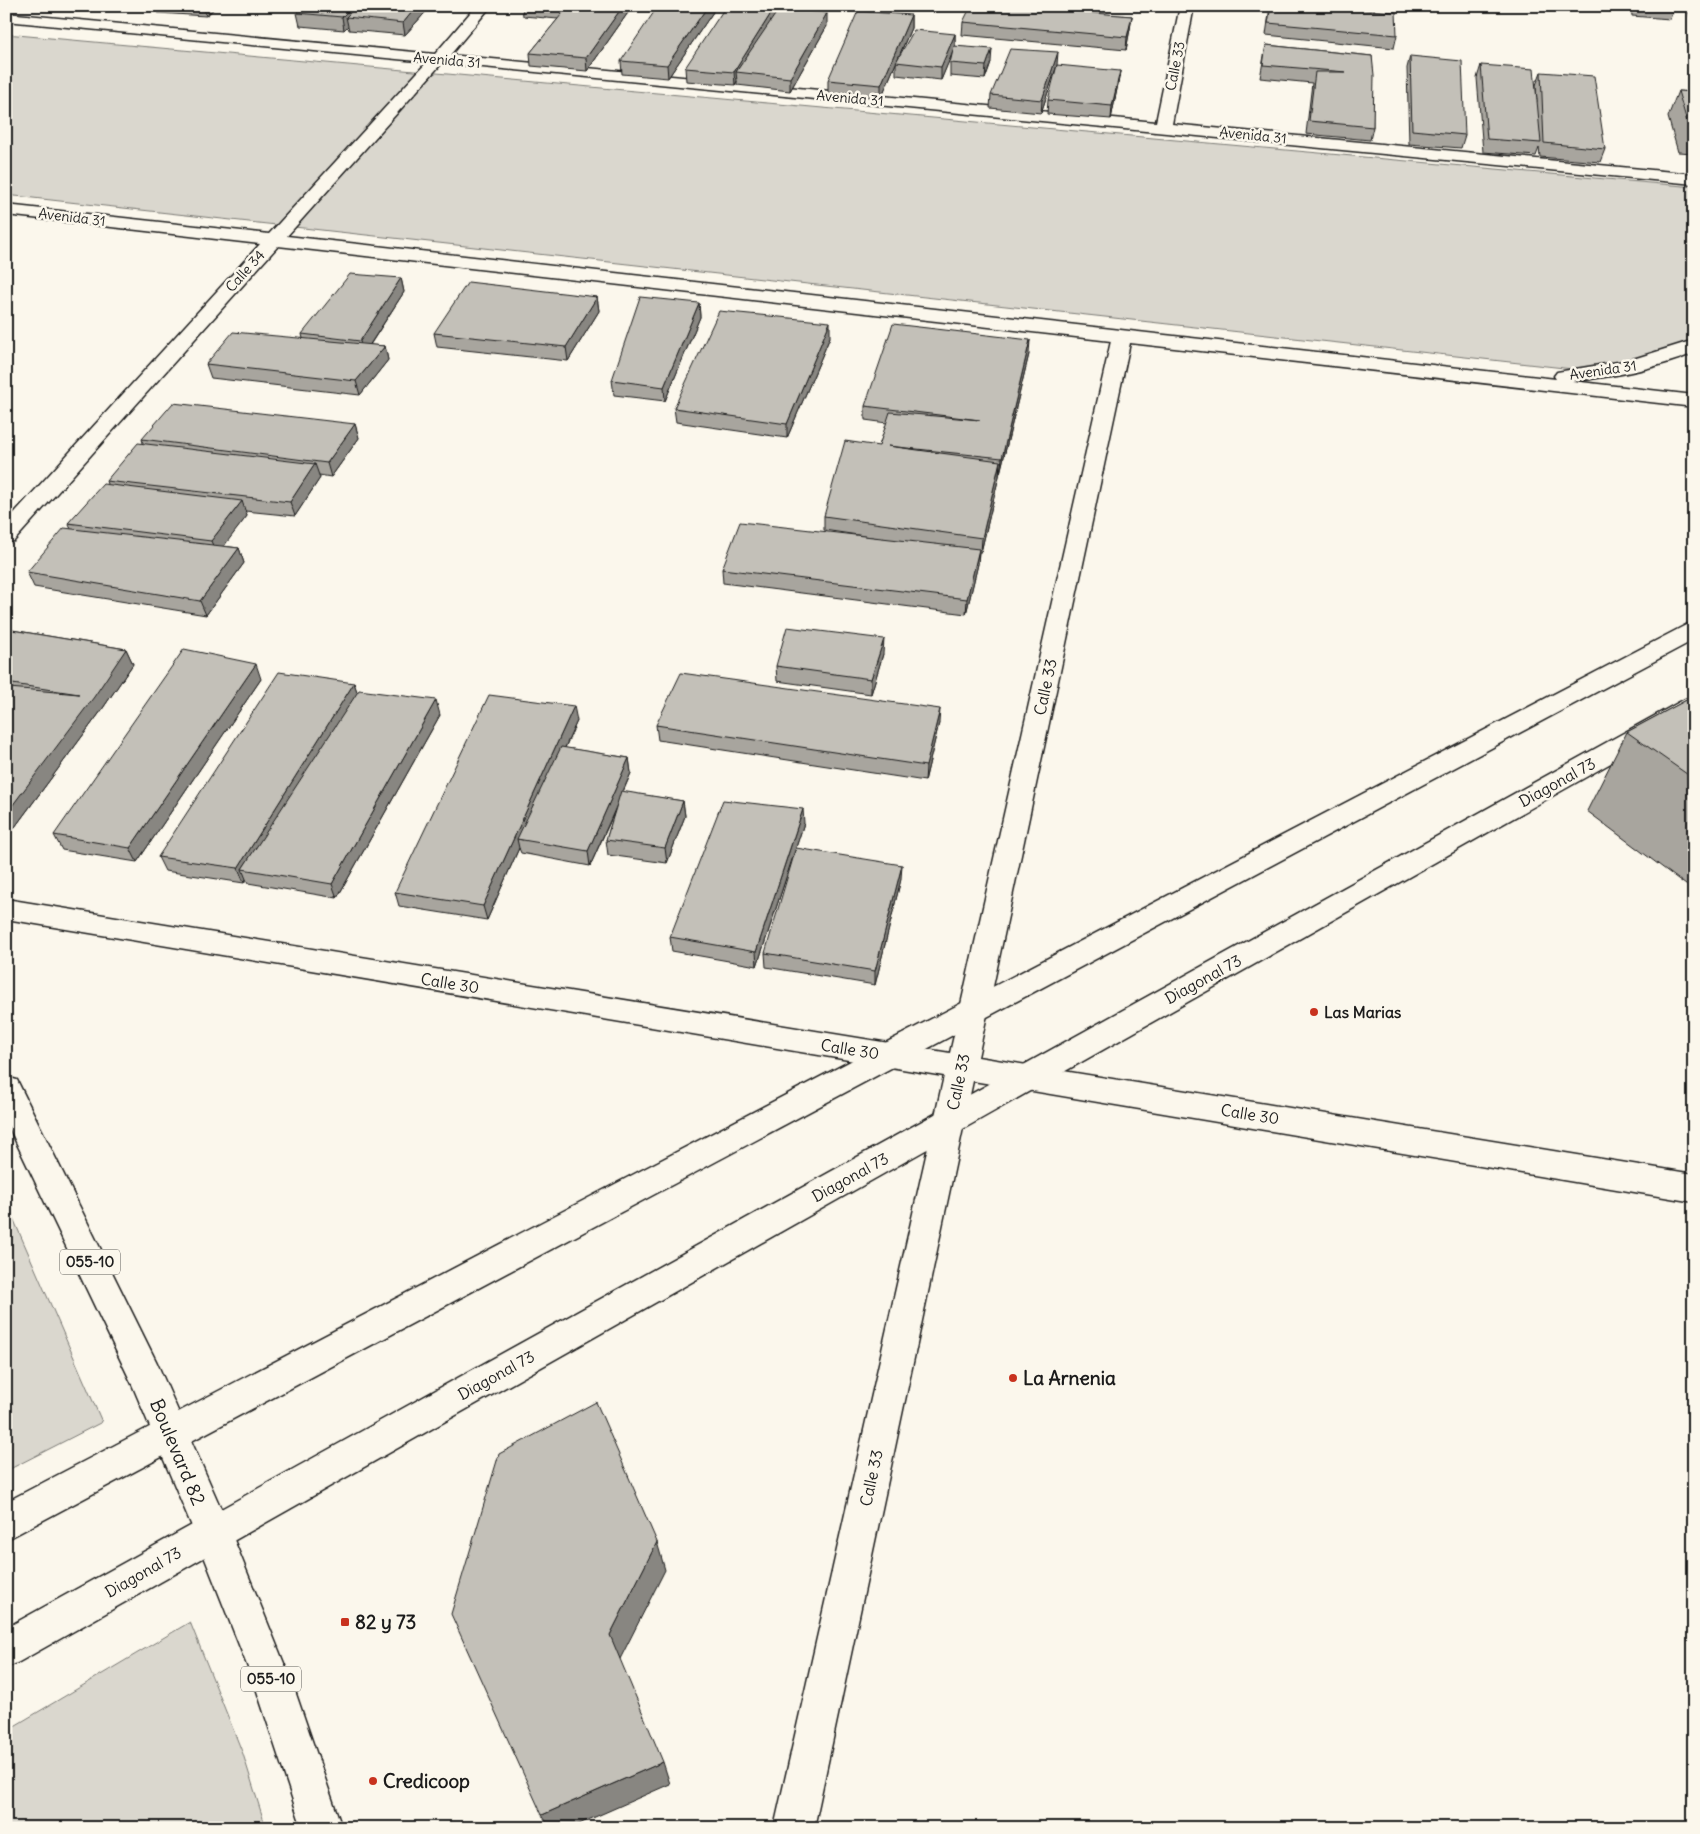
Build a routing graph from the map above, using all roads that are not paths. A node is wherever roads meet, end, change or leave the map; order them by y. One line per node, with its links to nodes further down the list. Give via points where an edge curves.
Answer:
1 (484, 6): 4 (main road, Calle 34)
2 (1187, 6): 5 (main road, Calle 33)
3 (6, 17): 4 (main road, Avenida 31)
4 (438, 59): 5 (main road, Avenida 31); 8 (main road, Calle 34)
5 (1163, 126): 6 (main road, Avenida 31)
6 (1694, 179)
7 (6, 210): 8 (main road, Avenida 31)
8 (273, 240): 9 (main road, Avenida 31); 13 (main road, Calle 34)
9 (1122, 336): 11 (main road, Avenida 31); 17 (main road, Calle 33)
10 (1694, 346): 11 (main road, Avenida 31, via 1639,365)
11 (1509, 380): 12 (main road, Avenida 31)
12 (1694, 401)
13 (6, 536)
14 (1694, 630): 17 (main road)
15 (1694, 705): 20 (main road, Diagonal 73)
16 (6, 909): 18 (main road, Calle 30)
17 (973, 1012): 18 (main road); 19 (main road, Calle 33)
18 (890, 1056): 19 (main road, Calle 30); 24 (main road)
19 (961, 1067): 20 (main road, Calle 30); 22 (main road, Calle 33)
20 (1027, 1078): 22 (main road, Diagonal 73); 23 (main road, Calle 30)
21 (6, 1089): 24 (main road, Boulevard 82 / 055-10, via 144,1374)
22 (950, 1121): 26 (main road, Diagonal 73); 29 (main road, Calle 33)
23 (1694, 1188)
24 (170, 1436): 25 (main road); 26 (main road, Boulevard 82 / 055-10)
25 (6, 1522)
26 (213, 1533): 27 (main road, Diagonal 73); 28 (main road, Boulevard 82 / 055-10, via 275,1688)
27 (6, 1649)
28 (322, 1828)
29 (794, 1828)

